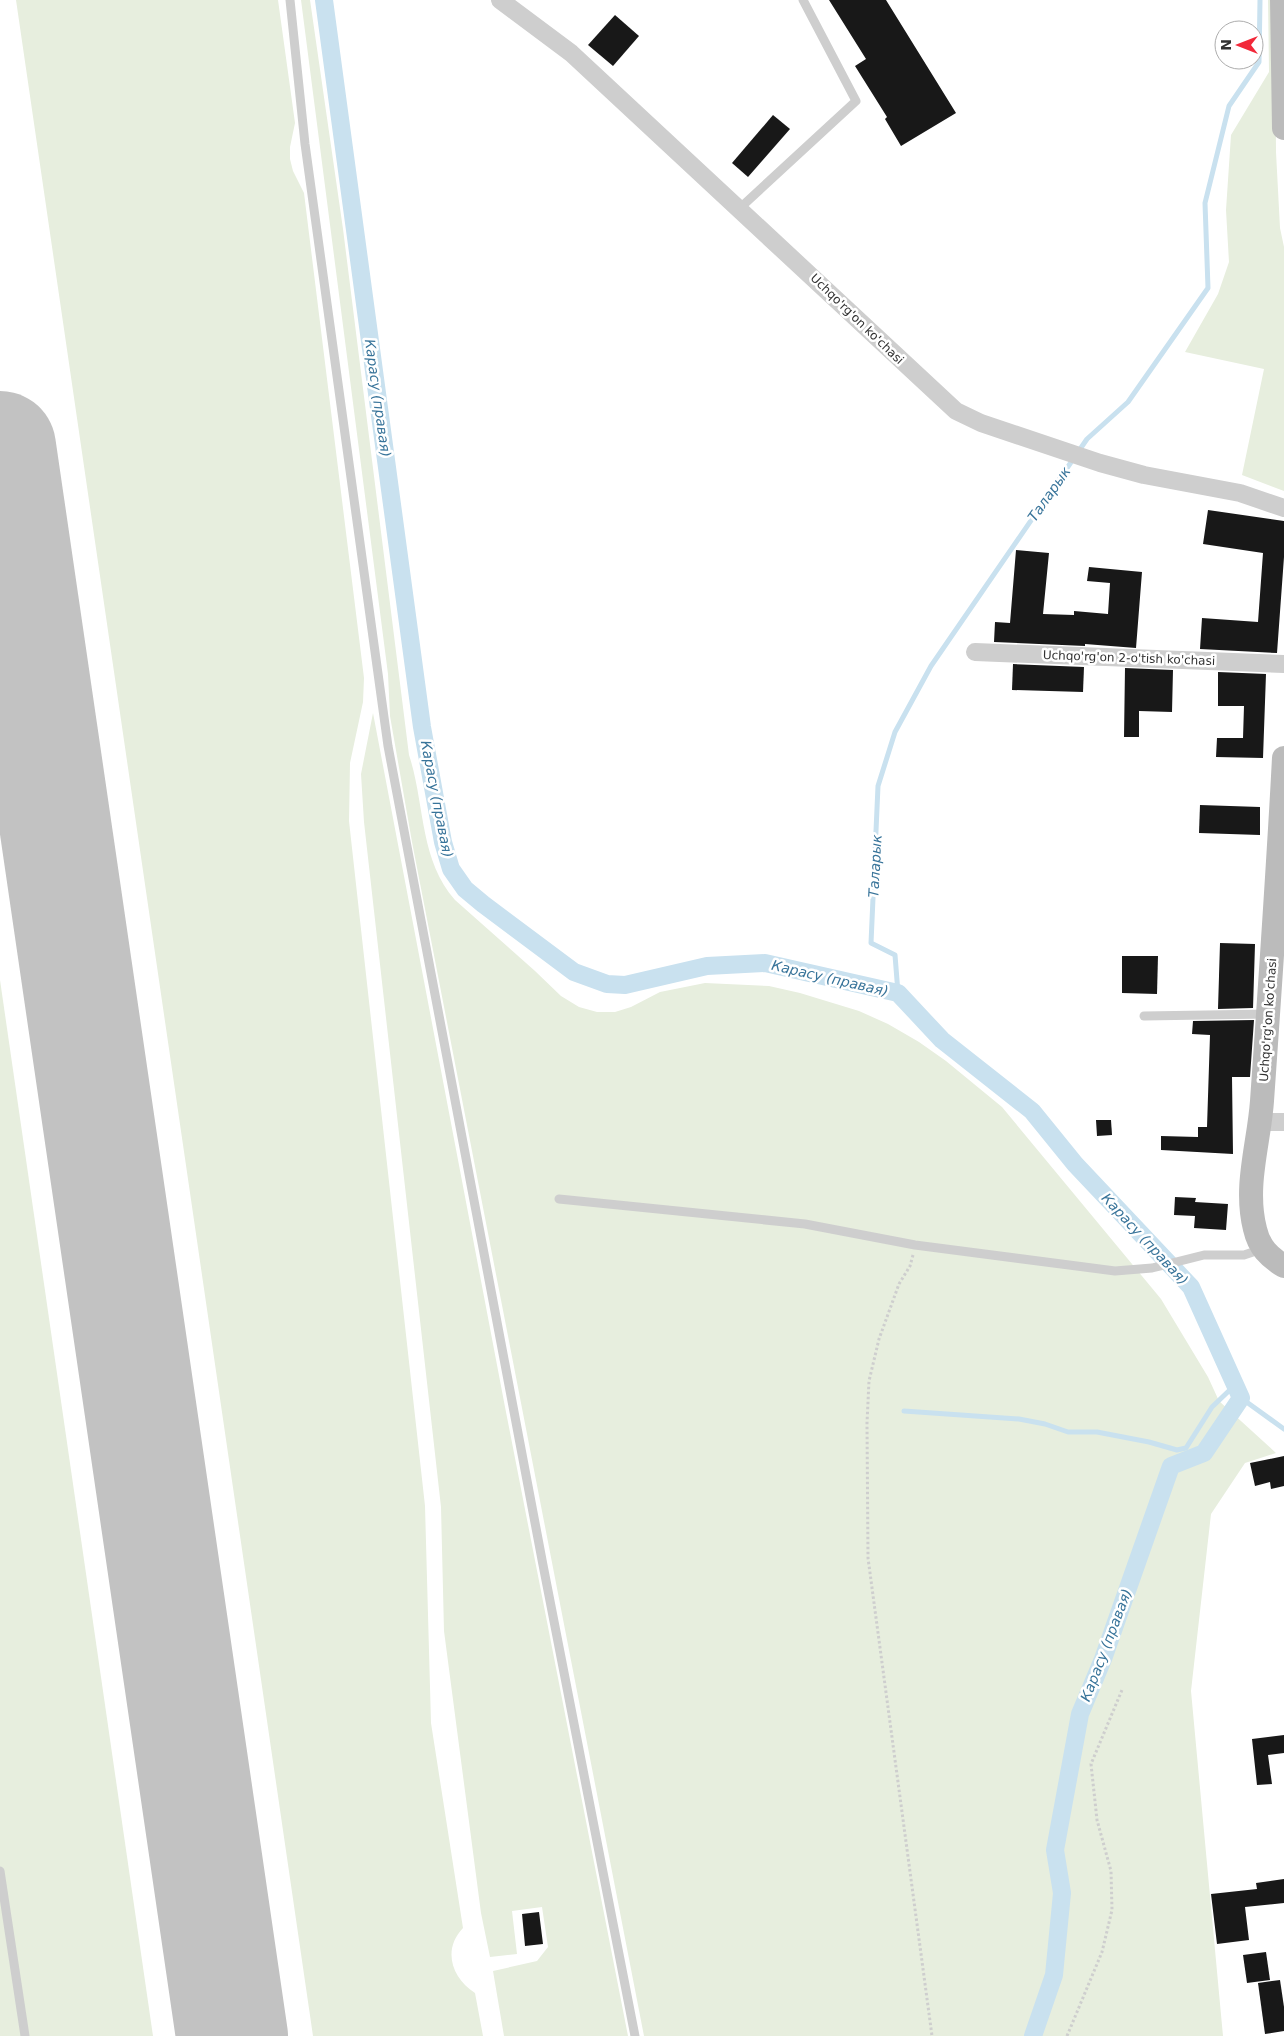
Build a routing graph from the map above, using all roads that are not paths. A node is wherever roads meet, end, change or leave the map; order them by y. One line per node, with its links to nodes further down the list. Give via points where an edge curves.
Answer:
1 (290, 0): 21 (lane, via 305,144 388,746)
2 (500, 0): 6 (street, Uchqo'rg'on ko'chasi, via 571,53)
3 (803, 0): 6 (lane, via 856,100)
4 (1282, 0): 5 (street)
5 (1284, 128)
6 (740, 208): 7 (street, Uchqo'rg'on ko'chasi, via 948,406 973,420 1100,463 1144,475 1240,492)
7 (1284, 508)
8 (975, 652): 9 (street, Uchqo'rg'on 2-o'tish ko'chasi)
9 (1284, 664)
10 (1284, 758): 11 (street, Uchqo'rg'on ko'chasi)
11 (1282, 849): 12 (street, Uchqo'rg'on ko'chasi)
12 (1268, 1014): 13 (lane); 14 (street, Uchqo'rg'on ko'chasi)
13 (1144, 1016)
14 (1260, 1122): 15 (street); 17 (street, Uchqo'rg'on ko'chasi, via 1251,1185 1255,1229)
15 (1284, 1122)
16 (559, 1199): 17 (lane, via 804,1224 915,1245 1115,1271 1152,1268 1204,1255 1244,1255)
17 (1262, 1249): 18 (street)
18 (1284, 1266)
19 (0, 1871): 20 (lane)
20 (25, 2036)
21 (635, 2036)

